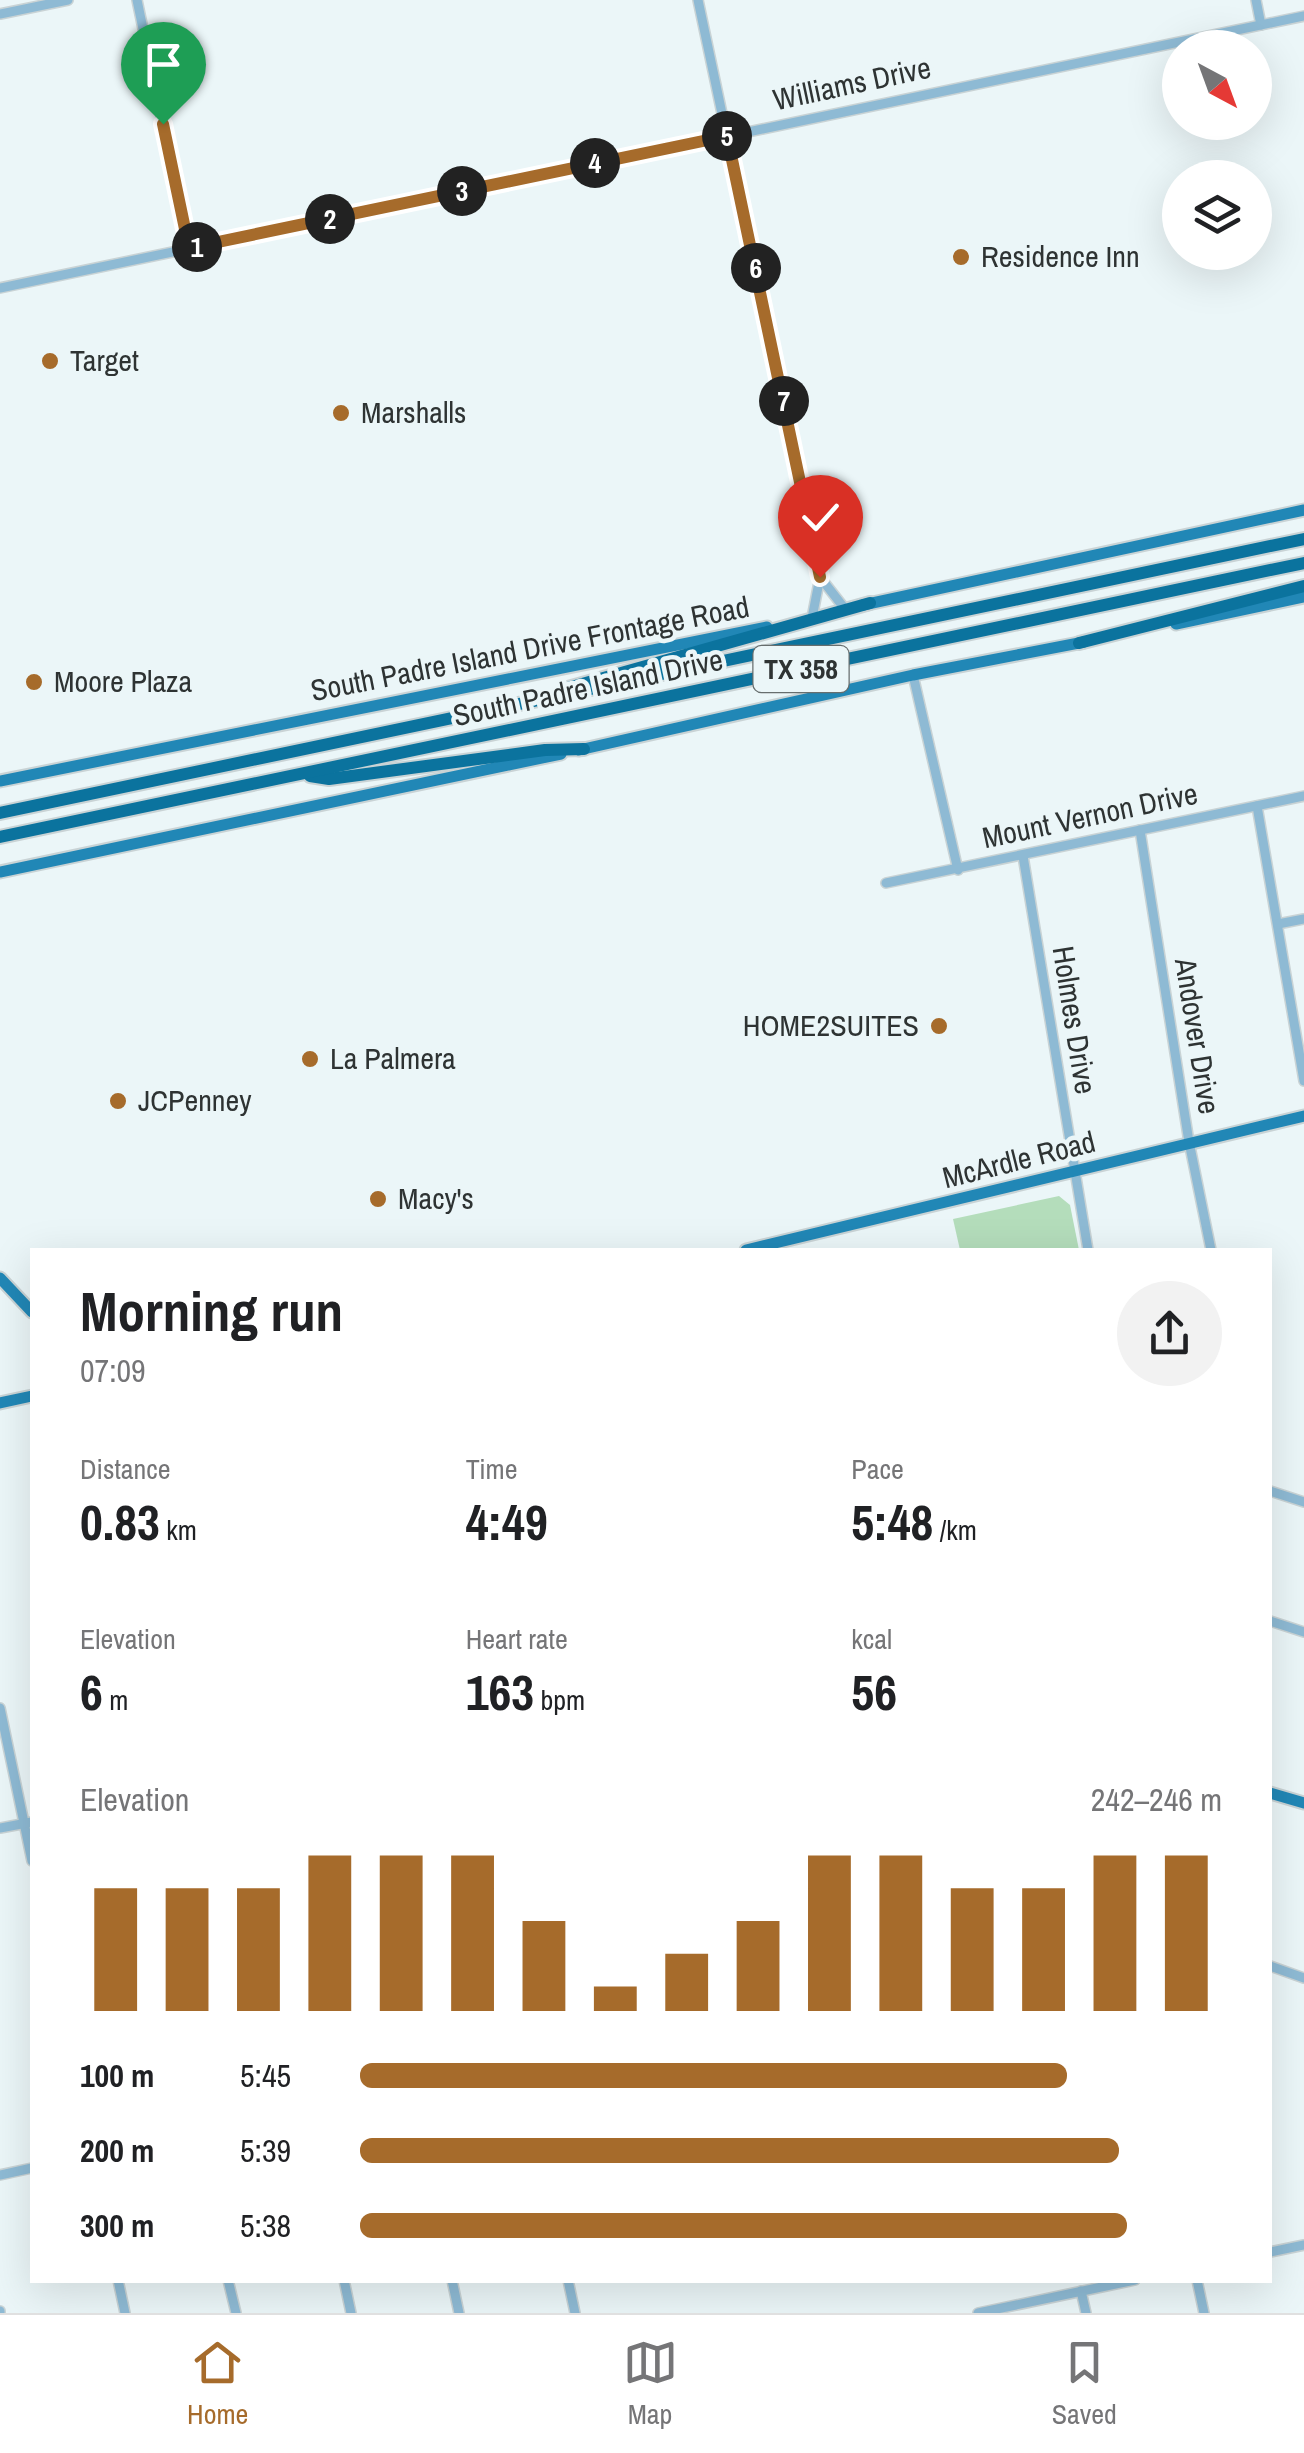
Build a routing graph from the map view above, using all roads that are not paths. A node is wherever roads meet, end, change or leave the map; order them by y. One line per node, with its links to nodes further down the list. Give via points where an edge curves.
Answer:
1 (68, 0): 5 (street)
2 (137, 0): 9 (street)
3 (698, 0): 8 (street)
4 (1256, 0): 7 (street)
5 (0, 14)
6 (1304, 16): 7 (street, Williams Drive)
7 (1261, 25): 8 (street, Williams Drive)
8 (727, 136): 9 (street, Williams Drive); 14 (street)
9 (189, 248): 10 (street, Williams Drive)
10 (0, 288)
11 (1304, 510): 17 (main road, South Padre Island Drive Frontage Road)
12 (1304, 539): 22 (highway, South Padre Island Drive / TX 358)
13 (1304, 563): 24 (highway, South Padre Island Drive / TX 358)
14 (820, 577): 18 (street); 19 (street)
15 (1304, 586): 20 (highway)
16 (1304, 598): 20 (main road)
17 (870, 603): 18 (main road, South Padre Island Drive Frontage Road); 22 (highway, via 583,682)
18 (845, 608): 19 (main road, South Padre Island Drive Frontage Road)
19 (812, 618): 25 (main road, South Padre Island Drive Frontage Road)
20 (1079, 643): 21 (main road)
21 (913, 675): 23 (main road); 32 (street)
22 (534, 702): 28 (highway, South Padre Island Drive / TX 358)
23 (584, 749): 24 (highway, via 330,778); 33 (main road)
24 (297, 775): 30 (highway, South Padre Island Drive / TX 358)
25 (0, 781)
26 (1304, 796): 27 (street, Mount Vernon Drive)
27 (1257, 806): 29 (street, Mount Vernon Drive); 36 (street)
28 (0, 813)
29 (1140, 830): 31 (street, Mount Vernon Drive); 39 (street, Andover Drive)
30 (0, 838)
31 (1023, 856): 32 (street, Mount Vernon Drive); 40 (street, Holmes Drive)
32 (958, 870): 34 (street, Mount Vernon Drive)
33 (0, 872)
34 (886, 882)
35 (1304, 919): 36 (street)
36 (1278, 924): 37 (street)
37 (1304, 1082)
38 (1304, 1116): 39 (main road, McArdle Road)
39 (1188, 1142): 40 (main road, McArdle Road); 43 (street, Andover Drive)
40 (1072, 1172): 41 (main road, McArdle Road); 42 (street, Holmes Drive)
41 (754, 1248)
42 (1088, 1248)
43 (1212, 1248)
44 (0, 1278): 45 (main road)
45 (30, 1310)
46 (30, 1396): 47 (main road)
47 (0, 1403)
48 (1272, 1492): 49 (street)
49 (1304, 1502)
50 (1272, 1622): 51 (street)
51 (1304, 1632)
52 (0, 1708): 55 (street)
53 (1272, 1793): 54 (main road)
54 (1304, 1804)
55 (29, 1822): 56 (street)
56 (0, 1828)
57 (1272, 1967): 58 (street)
58 (1304, 1978)
59 (30, 2168): 60 (street)
60 (0, 2175)
61 (1304, 2244): 62 (street)
62 (1272, 2252)
63 (119, 2283): 71 (street)
64 (229, 2283): 72 (street)
65 (345, 2283): 73 (street)
66 (453, 2283): 74 (street)
67 (569, 2283): 75 (street)
68 (1120, 2283): 70 (street)
69 (1198, 2283): 78 (street)
70 (1081, 2291): 76 (street); 77 (street)
71 (125, 2313)
72 (236, 2313)
73 (352, 2313)
74 (458, 2313)
75 (575, 2313)
76 (978, 2313)
77 (1086, 2313)
78 (1204, 2313)

